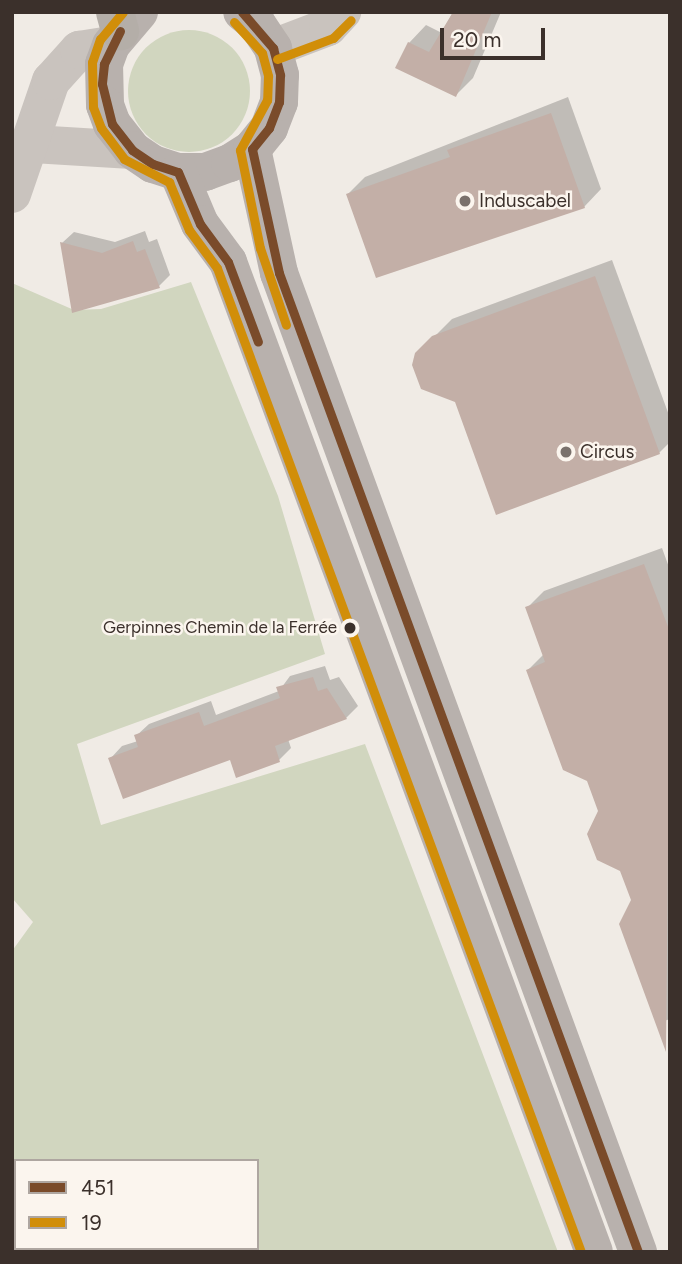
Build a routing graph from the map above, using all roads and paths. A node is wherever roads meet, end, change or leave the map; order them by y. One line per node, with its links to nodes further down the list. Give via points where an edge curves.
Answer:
1 (242, 12): 4 (main road, via 257,24)
2 (342, 12): 4 (street, via 328,27)
3 (121, 25): 5 (street, via 79,50 51,81); 7 (main road, via 104,64 105,105 112,124)
4 (273, 48): 6 (main road, via 280,75 278,102 269,128)
5 (33, 144): 7 (street); 9 (street)
6 (252, 149): 8 (main road, via 205,172); 11 (main road, via 279,273)
7 (132, 150): 8 (main road, via 153,164)
8 (178, 172): 10 (main road, via 200,224 228,262)
9 (12, 194)
10 (594, 1252)
11 (638, 1252)

